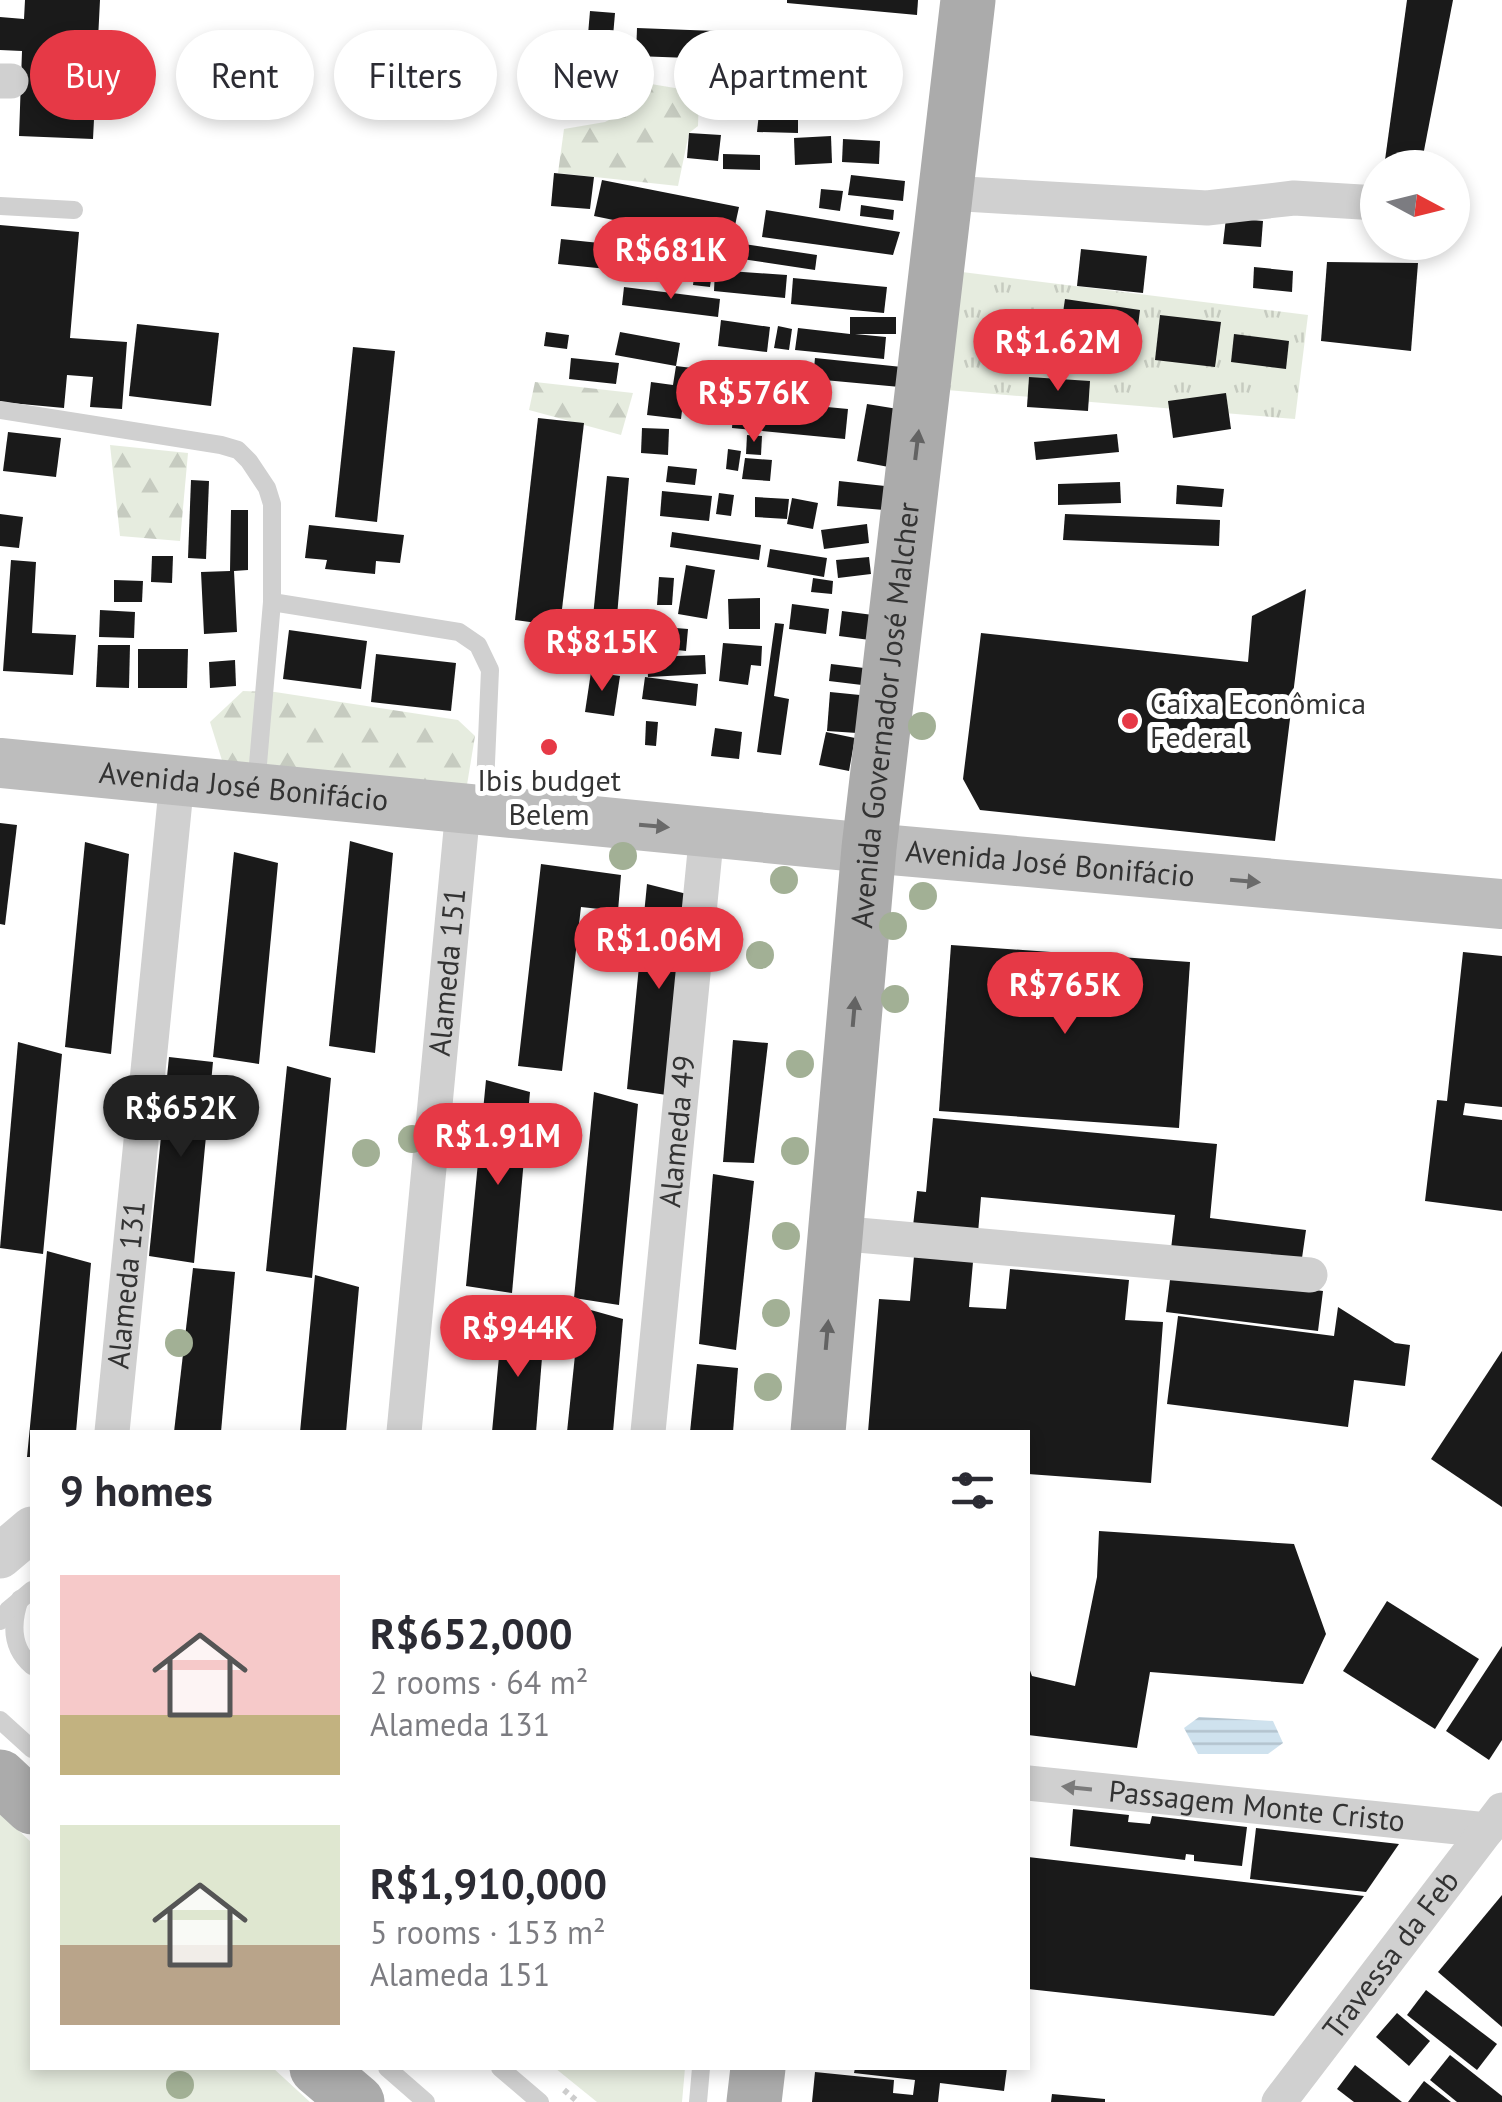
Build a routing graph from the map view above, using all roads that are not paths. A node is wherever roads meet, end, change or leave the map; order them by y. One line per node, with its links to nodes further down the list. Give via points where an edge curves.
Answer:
1 (968, 0): 2 (main road, Avenida Governador José Malcher)
2 (947, 193): 3 (street, via 1208,208 1294,198); 13 (main road, Avenida Governador José Malcher, one-way to 2)
3 (1360, 202)
4 (0, 206): 5 (lane)
5 (74, 210)
6 (0, 410): 7 (lane, via 238,450 272,504)
7 (272, 602): 10 (lane); 11 (lane, via 459,632 478,646 490,670)
8 (0, 763): 9 (main road, Avenida José Bonifácio)
9 (177, 780): 10 (main road, Avenida José Bonifácio); 17 (street, Alameda 131)
10 (256, 788): 11 (main road, Avenida José Bonifácio)
11 (474, 809): 12 (main road, Avenida José Bonifácio, one-way to 12); 18 (street, Alameda 151)
12 (707, 831): 13 (main road, Avenida José Bonifácio); 19 (street, Alameda 49)
13 (869, 848): 14 (main road, Avenida José Bonifácio, one-way to 14); 15 (main road, Avenida Governador José Malcher, one-way to 13)
14 (1502, 904)
15 (836, 1232): 16 (street); 20 (main road, Avenida Governador José Malcher, one-way to 15)
16 (1310, 1276)
17 (112, 1430)
18 (404, 1430)
19 (648, 1430)
20 (818, 1430)
21 (30, 1531): 22 (street)
22 (0, 1556)
23 (26, 1594): 24 (lane); 25 (lane, via 14,1630)
24 (0, 1621)
25 (30, 1663)
26 (0, 1720): 27 (lane)
27 (30, 1747)
28 (0, 1777): 30 (main road)
29 (1030, 1784): 31 (street, Passagem Monte Cristo, one-way to 29)
30 (30, 1805)
31 (1494, 1820): 42 (street, Travessa da Feb)
32 (320, 2070): 37 (main road)
33 (389, 2070): 38 (lane)
34 (502, 2070): 39 (lane)
35 (701, 2070): 40 (lane)
36 (758, 2070): 41 (main road)
37 (357, 2102)
38 (426, 2102)
39 (540, 2102)
40 (698, 2102)
41 (754, 2102)
42 (1279, 2102)

